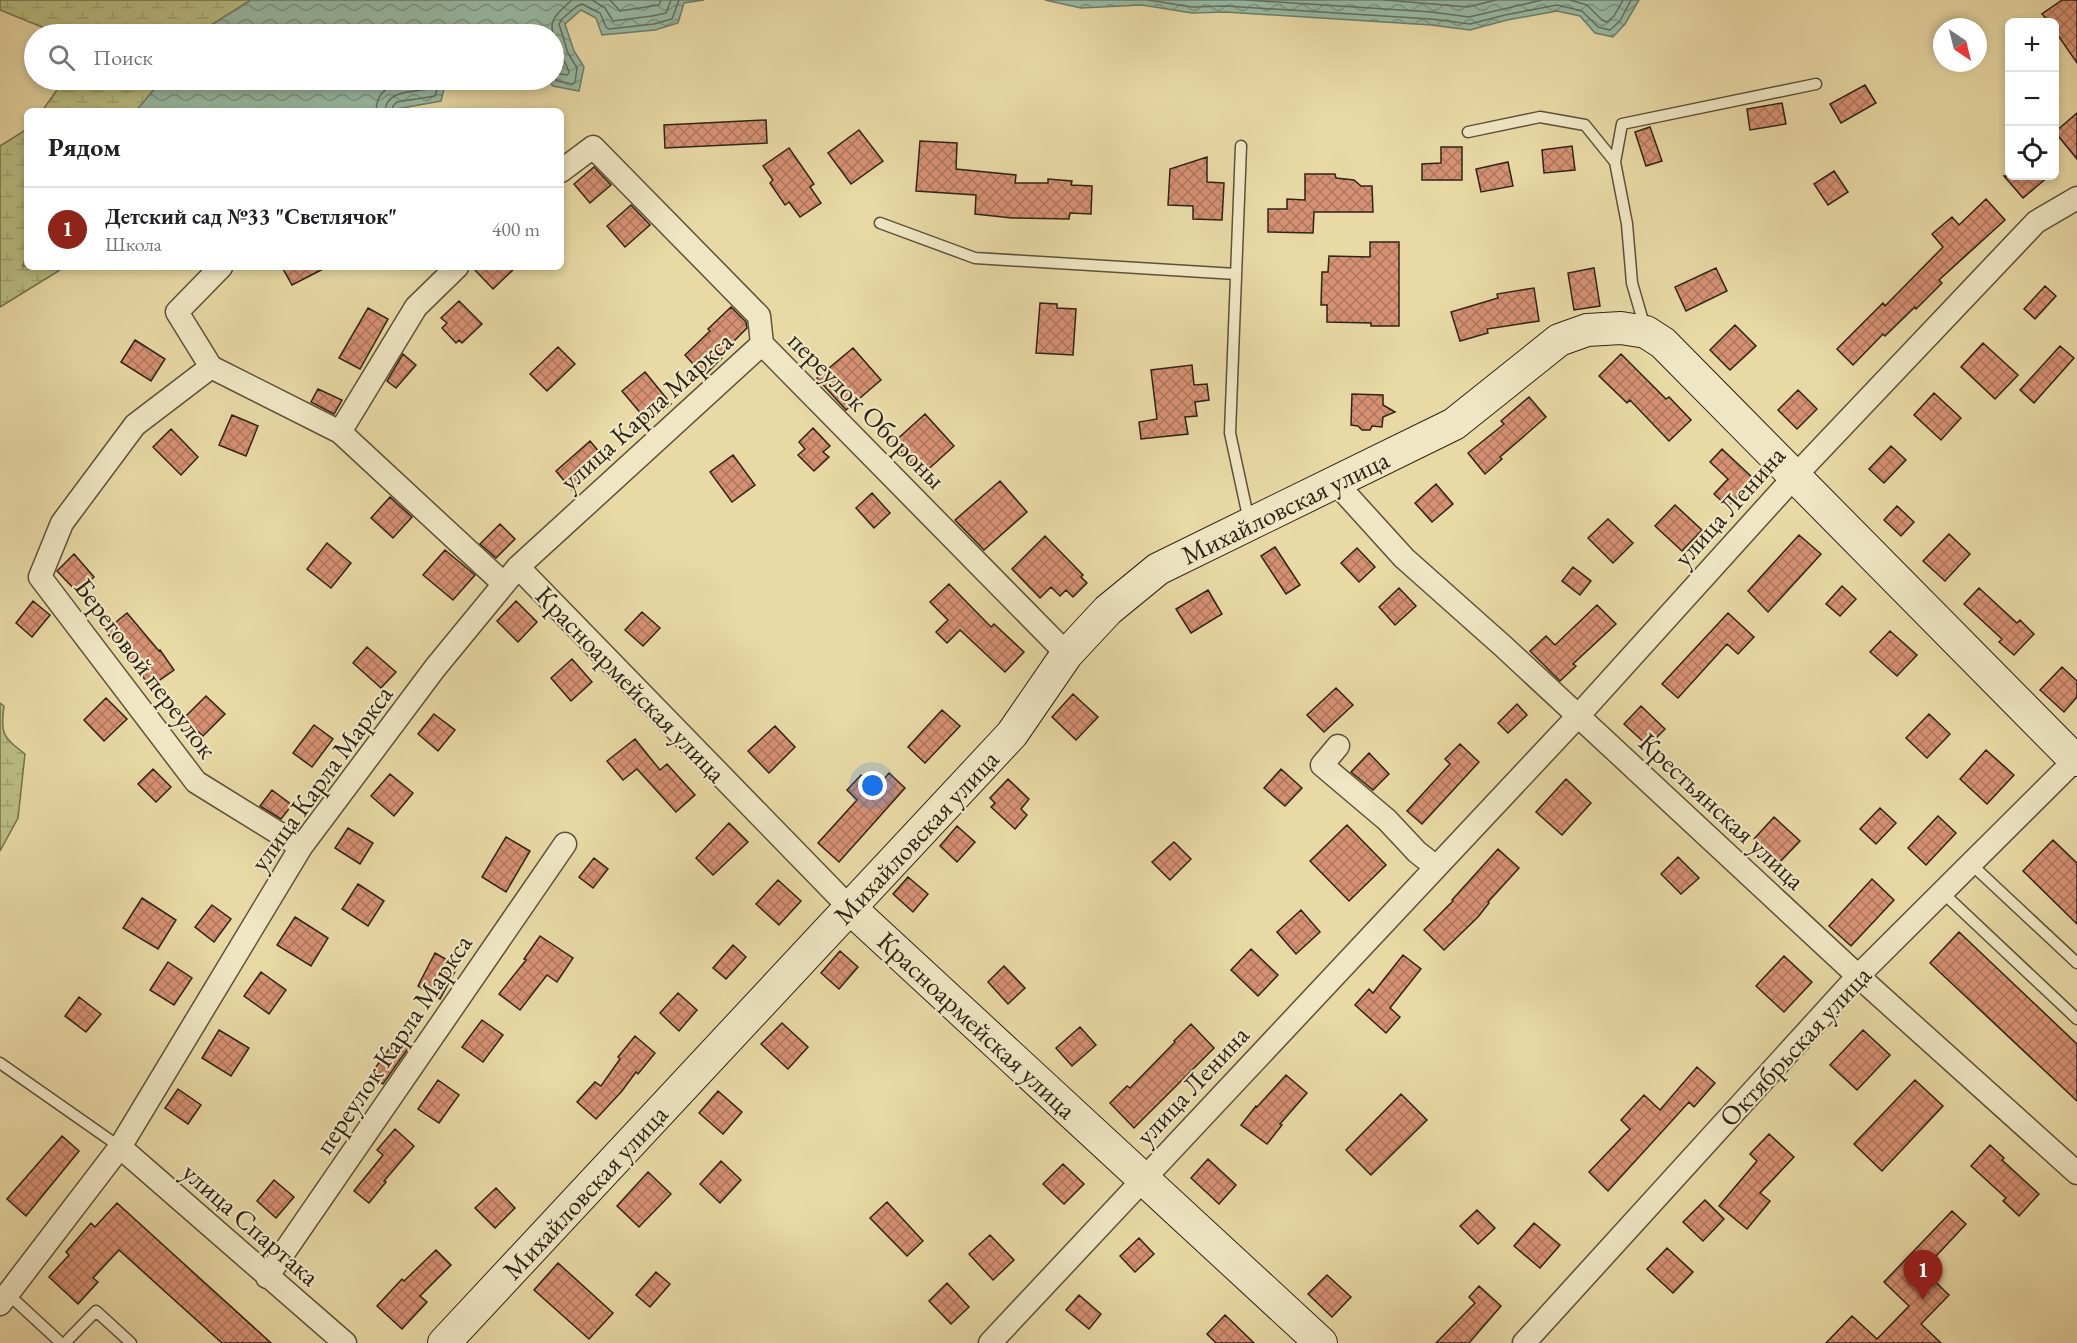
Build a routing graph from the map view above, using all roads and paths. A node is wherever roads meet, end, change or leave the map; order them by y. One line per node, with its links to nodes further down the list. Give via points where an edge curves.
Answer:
1 (1816, 84): 4 (lane, via 1622,124)
2 (1468, 132): 4 (lane, via 1540,117 1585,125)
3 (1241, 146): 10 (lane)
4 (1615, 162): 11 (lane, via 1627,224 1632,283)
5 (564, 169): 12 (street, переулок Обороны, via 593,147 759,316)
6 (2077, 198): 15 (street, улица Ленина, via 2036,222)
7 (880, 223): 10 (lane, via 975,258)
8 (218, 270): 13 (street, via 177,312)
9 (454, 270): 14 (street, via 416,307)
10 (1236, 274): 17 (lane, via 1230,433)
11 (1646, 332): 15 (street, via 1663,343); 16 (street, Михайловская улица, via 1620,327 1587,330 1559,340 1454,424)
12 (762, 344): 18 (street, улица Карла Маркса); 19 (street, переулок Обороны)
13 (212, 367): 14 (street, Красноармейская улица); 24 (street, Береговой переулок, via 135,425 62,523 40,577 196,782)
14 (340, 432): 18 (street, Красноармейская улица)
15 (1796, 475): 20 (street, улица Ленина); 22 (street)
16 (1335, 482): 17 (street, Михайловская улица); 20 (street, Крестьянская улица, via 1404,558)
17 (1250, 524): 19 (street, Михайловская улица, via 1158,569 1108,610)
18 (511, 575): 24 (street, улица Карла Маркса, via 435,668); 28 (street, Красноармейская улица)
19 (1067, 654): 28 (street, Михайловская улица, via 1012,734)
20 (1578, 716): 26 (street, улица Ленина); 30 (street, Крестьянская улица)
21 (1338, 746): 26 (street, via 1322,765)
22 (2076, 760): 25 (street, Октябрьская улица)
23 (565, 844): 36 (street, переулок Карла Маркса)
24 (300, 847): 33 (street, улица Карла Маркса)
25 (1971, 864): 27 (street, Октябрьская улица); 29 (lane)
26 (1436, 867): 35 (street, улица Ленина)
27 (1942, 892): 30 (street, Октябрьская улица); 31 (lane)
28 (850, 908): 35 (street, Красноармейская улица); 41 (street, Михайловская улица)
29 (2077, 963)
30 (1858, 976): 34 (street, Крестьянская улица); 44 (street, Октябрьская улица)
31 (2077, 1019)
32 (0, 1063): 33 (lane)
33 (120, 1147): 36 (street, улица Спартака); 37 (street, улица Карла Маркса)
34 (2077, 1173)
35 (1144, 1178): 42 (street, улица Ленина); 43 (street, Красноармейская улица)
36 (267, 1276): 40 (street, улица Спартака)
37 (4, 1299): 38 (lane)
38 (63, 1343): 39 (lane, via 96,1311)
39 (131, 1343)
40 (345, 1343)
41 (444, 1343)
42 (990, 1343)
43 (1321, 1343)
44 (1524, 1343)

